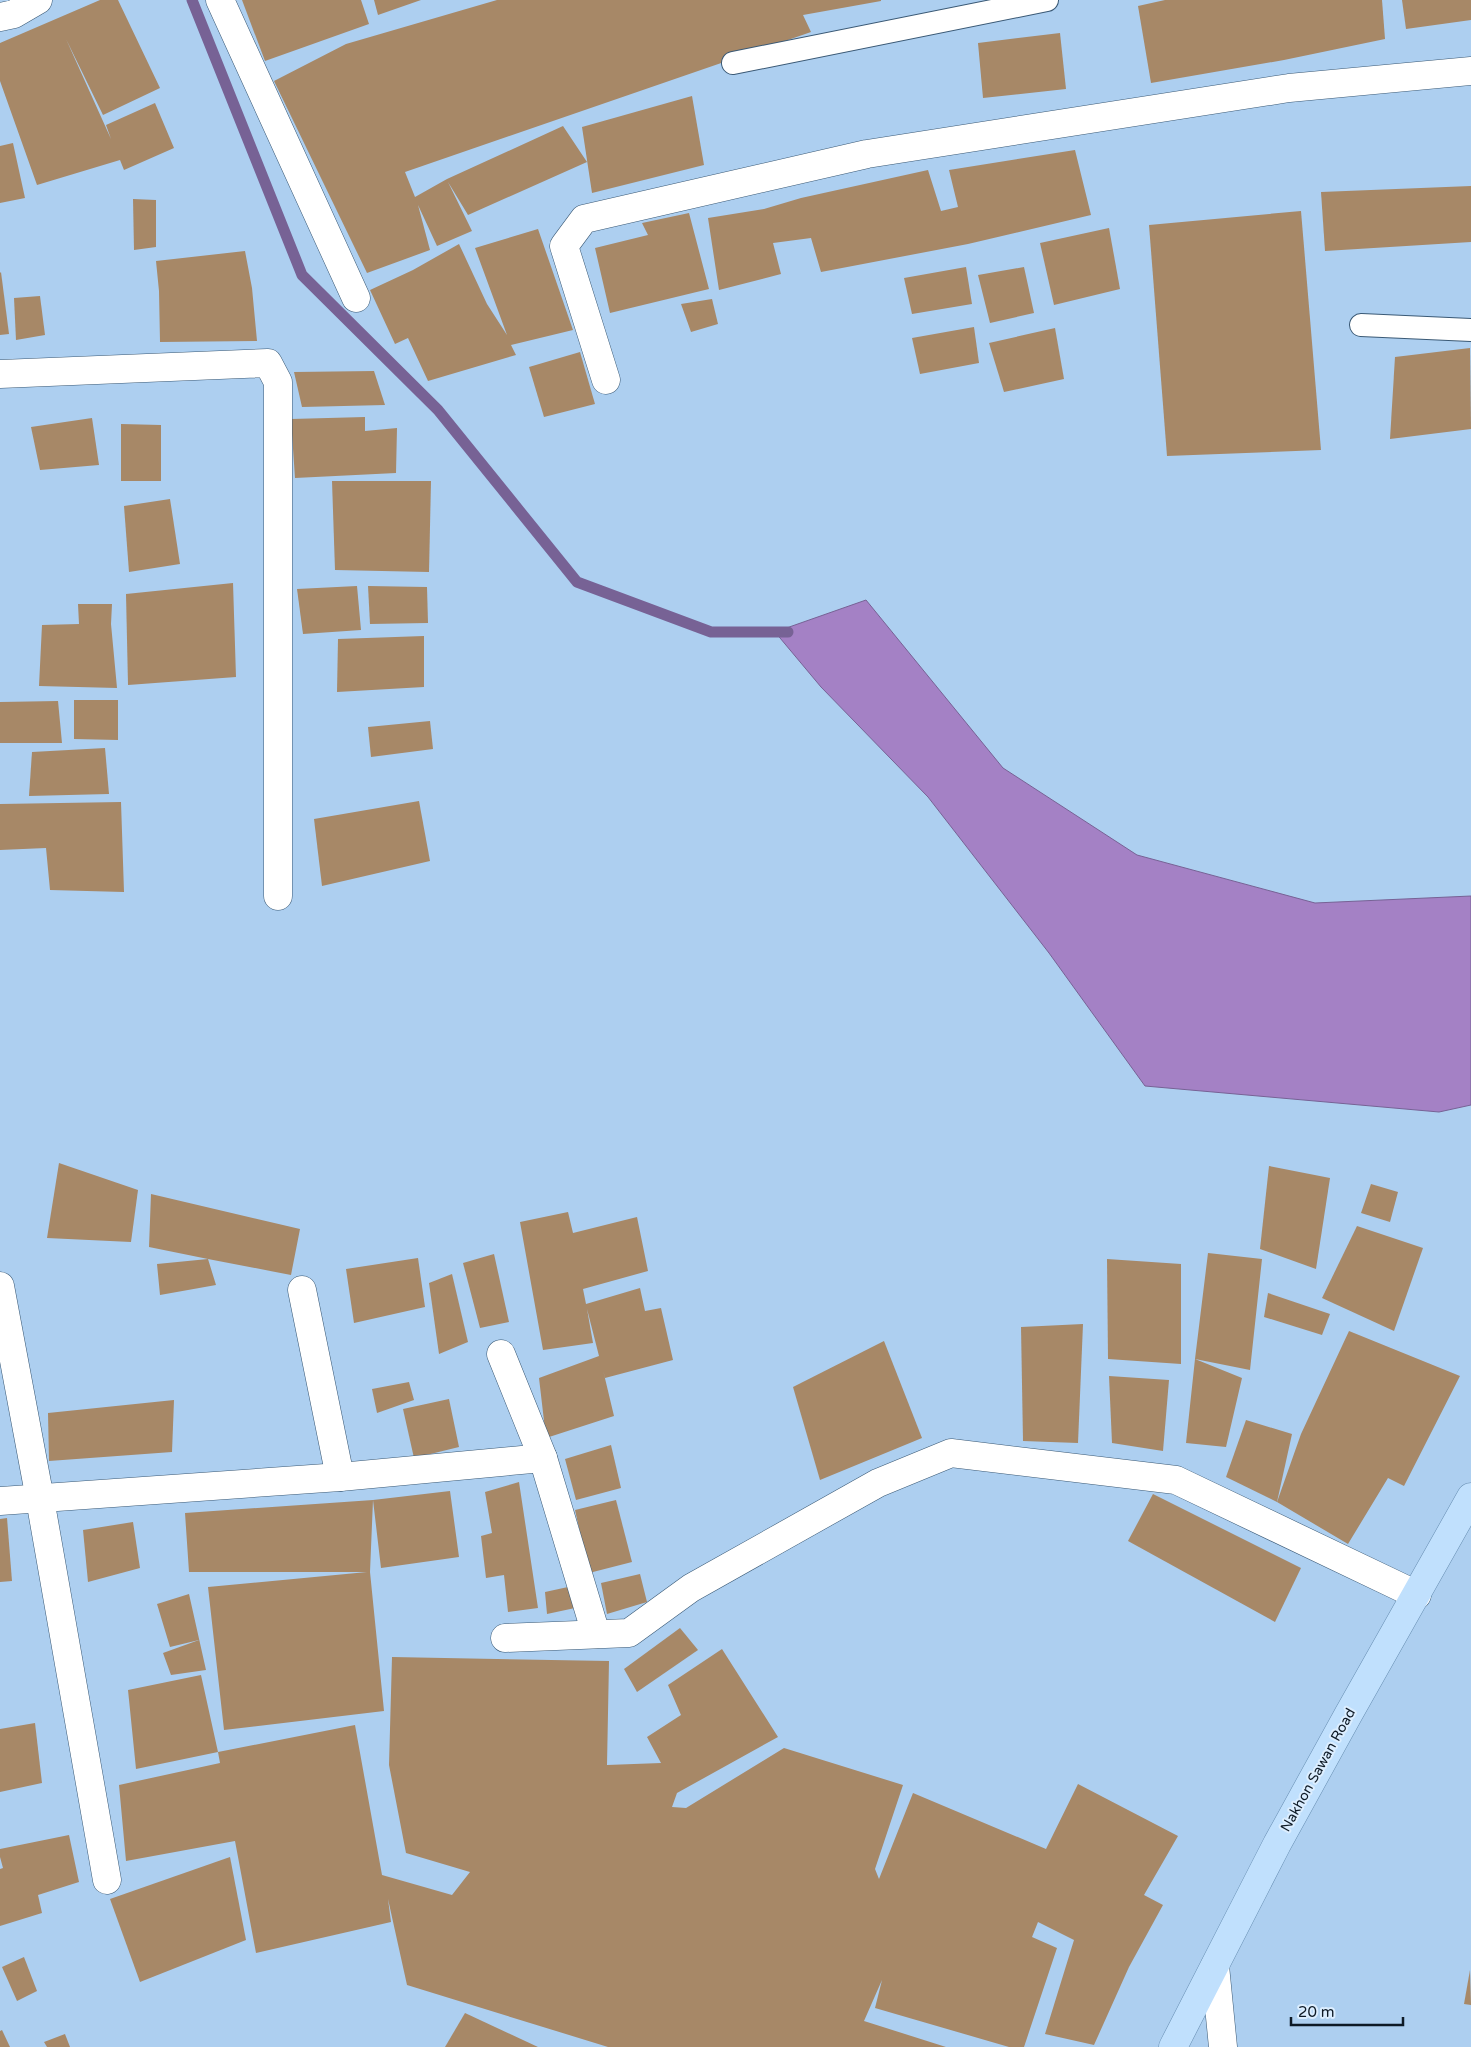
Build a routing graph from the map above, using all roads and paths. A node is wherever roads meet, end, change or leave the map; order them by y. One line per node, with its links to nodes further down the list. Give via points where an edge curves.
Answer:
1 (38, 0): 4 (street, via 14,14)
2 (220, 0): 7 (street)
3 (1046, 0): 5 (lane)
4 (0, 17)
5 (733, 63)
6 (1471, 70): 11 (street, via 1289,88 867,154 584,219 564,246)
7 (356, 298)
8 (1360, 325): 9 (lane)
9 (1471, 330)
10 (0, 374): 12 (street, via 268,363 278,382)
11 (606, 380)
12 (278, 896)
13 (0, 1286): 19 (street)
14 (302, 1290): 17 (street)
15 (501, 1354): 16 (street)
16 (543, 1458): 17 (street); 22 (street)
17 (340, 1478): 19 (street)
18 (1471, 1497): 21 (main road, Nakhon Sawan Road)
19 (40, 1499): 20 (street); 24 (street)
20 (0, 1501)
21 (1417, 1595): 22 (street, via 1176,1480 952,1453 878,1483 691,1588 629,1633); 25 (main road, Nakhon Sawan Road, via 1277,1844)
22 (596, 1634): 23 (street)
23 (505, 1638)
24 (107, 1880)
25 (1215, 1966): 26 (main road, Nakhon Sawan Road); 27 (street)
26 (1173, 2047)
27 (1223, 2047)

